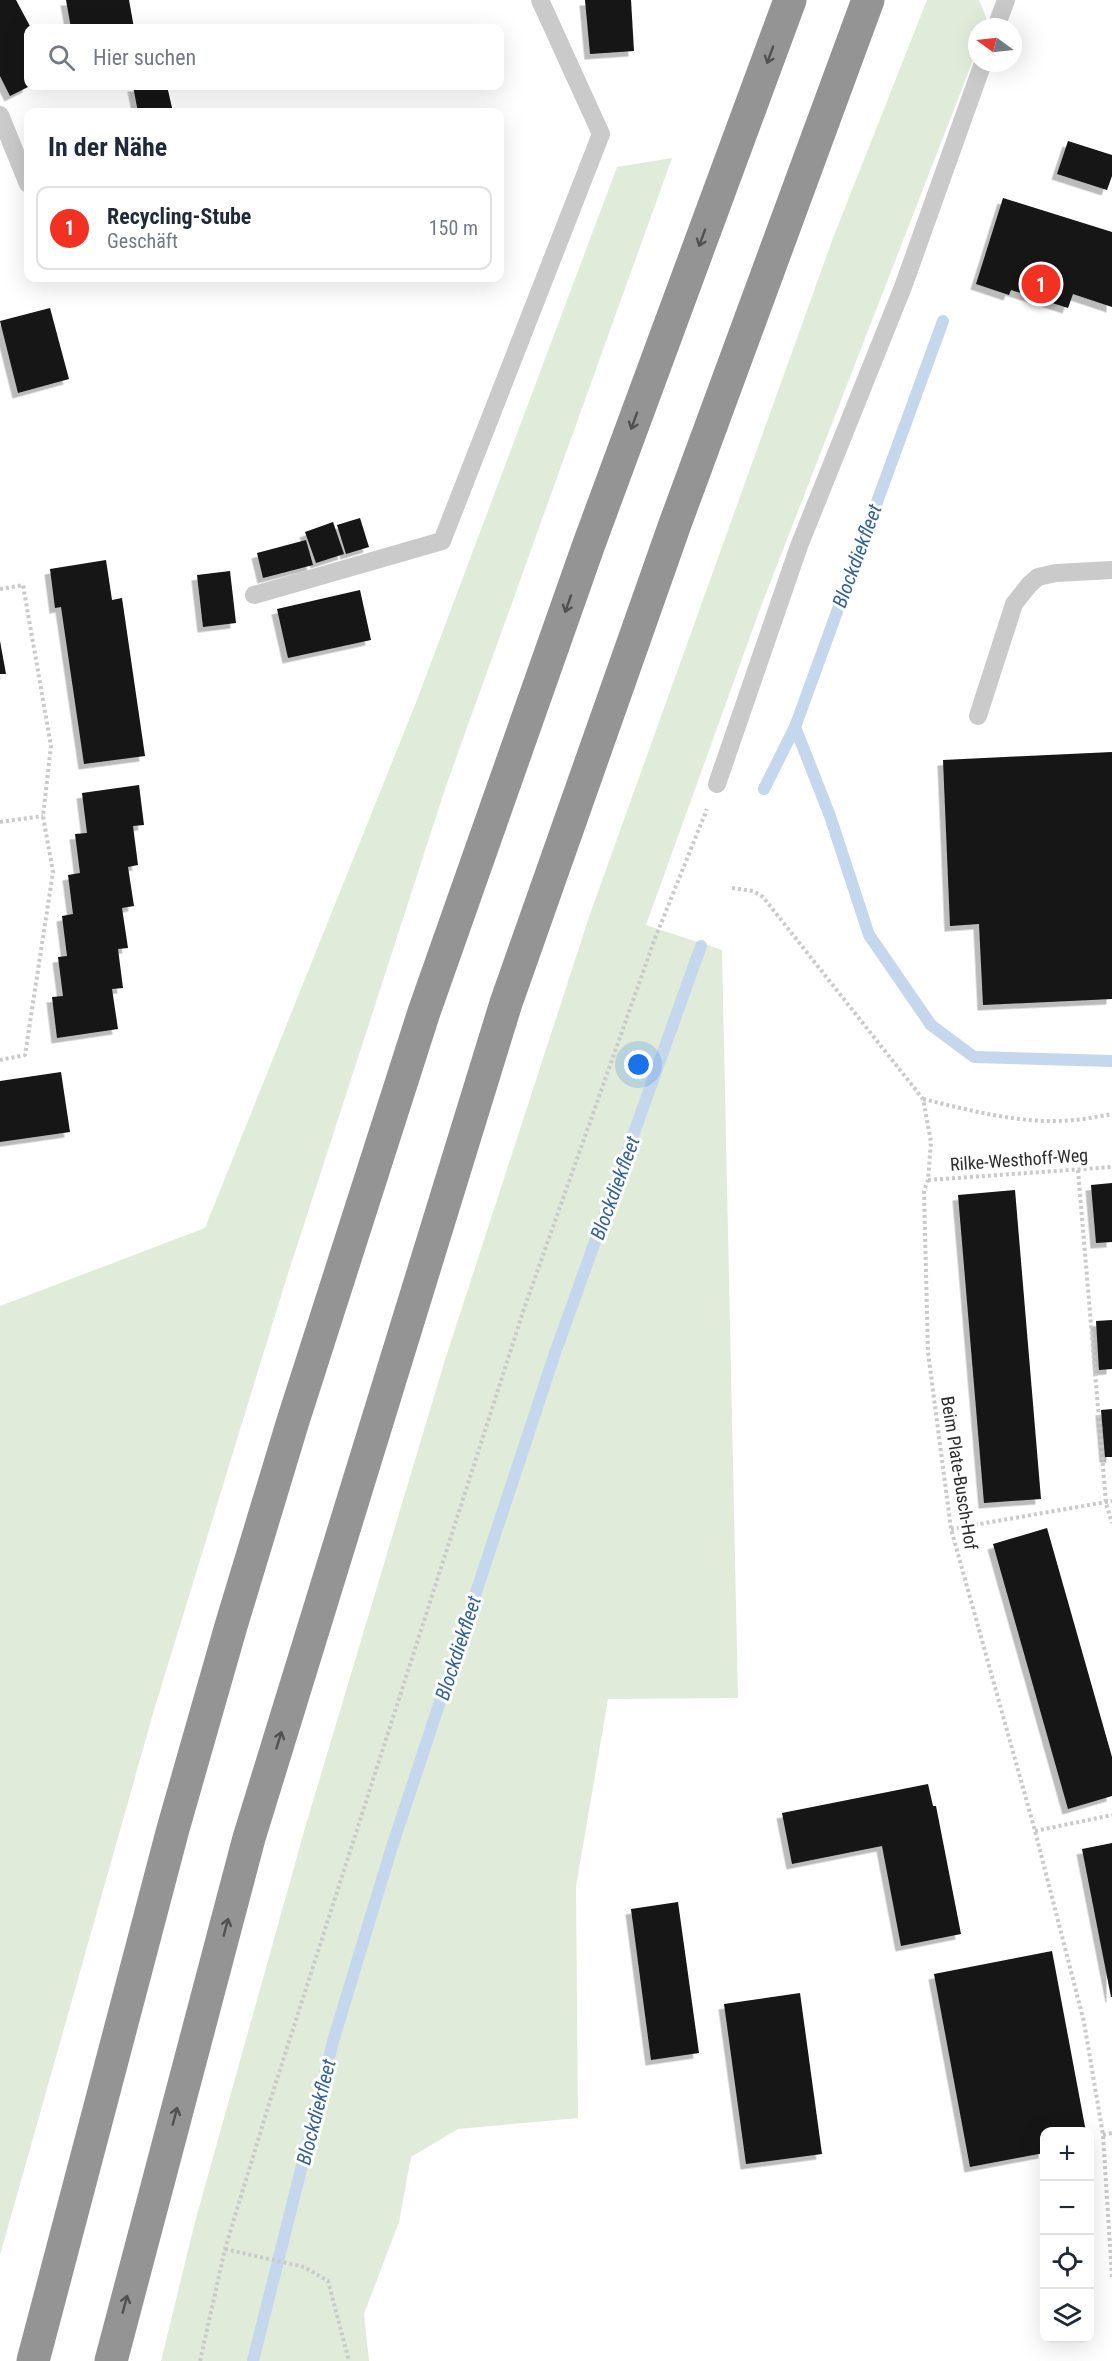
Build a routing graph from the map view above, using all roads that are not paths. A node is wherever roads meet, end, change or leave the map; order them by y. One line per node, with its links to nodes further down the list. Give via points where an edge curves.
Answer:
1 (540, 0): 10 (lane, via 602,134 442,541)
2 (790, 0): 13 (highway, one-way to 13, via 589,544 436,979 293,1421 173,1829)
3 (868, 0): 14 (highway, one-way to 3, via 249,1838 506,1003 679,513)
4 (1006, 0): 5 (lane)
5 (999, 18)
6 (980, 72): 12 (lane, via 903,287 799,546)
7 (0, 115): 8 (lane)
8 (24, 174)
9 (1112, 570): 11 (lane, via 1056,573 1038,577 1029,585 1014,603)
10 (254, 595)
11 (978, 716)
12 (717, 784)
13 (33, 2361)
14 (111, 2361)

